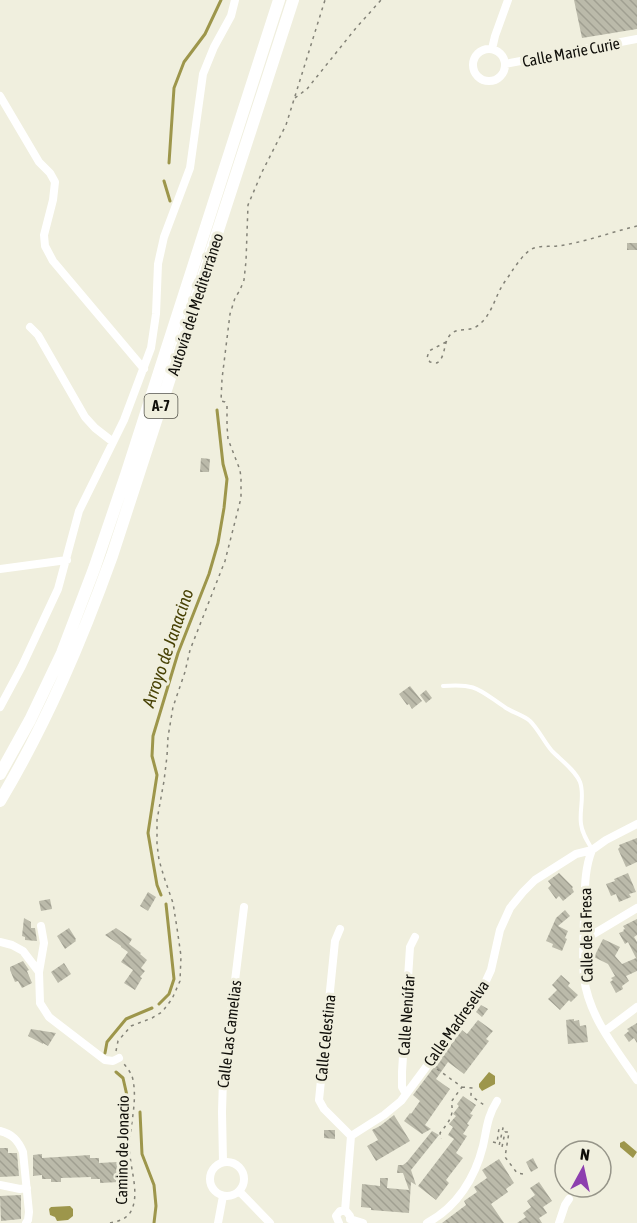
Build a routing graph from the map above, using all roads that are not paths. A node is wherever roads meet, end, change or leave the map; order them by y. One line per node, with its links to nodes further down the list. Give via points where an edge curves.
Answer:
1 (235, 0): 10 (street, via 203,74 190,168 158,264 156,314)
2 (279, 0): 16 (highway, Autovía del Mediterráneo / A-7, via 94,569 62,653)
3 (293, 0): 17 (highway, Autovía del Mediterráneo / A-7, via 88,622 66,674)
4 (508, 0): 6 (street)
5 (637, 39): 7 (street, Calle Marie Curie)
6 (492, 50): 7 (street, via 503,57); 7 (street, via 476,55 473,63 478,76 494,80)
7 (505, 64)
8 (0, 96): 10 (street, via 55,182 45,246 53,261)
9 (30, 327): 11 (street, via 85,417)
10 (144, 369): 11 (street)
11 (113, 442): 12 (street, via 79,511)
12 (67, 560): 13 (street); 15 (street, via 58,589)
13 (0, 569)
14 (443, 686): 19 (lane, via 477,688 532,723 579,780 580,825)
15 (0, 707)
16 (0, 774)
17 (0, 801)
18 (637, 824): 19 (street, Calle Madreselva)
19 (592, 849): 25 (street, Calle de la Fresa, via 585,875); 32 (street, Calle Madreselva, via 546,873 516,900 500,930 485,987)
20 (244, 907): 36 (street, Calle Las Camelias, via 223,1079)
21 (637, 908): 25 (street)
22 (41, 926): 27 (street, via 44,943)
23 (340, 929): 35 (street, Calle Celestina, via 334,941 319,1100)
24 (415, 937): 32 (street, Calle Nenúfar, via 410,947 402,1072)
25 (584, 938): 29 (street, Calle de la Fresa, via 586,989)
26 (0, 942): 27 (street, via 23,951)
27 (39, 972): 30 (street, via 39,998 49,1017 102,1058)
28 (637, 1007): 29 (street)
29 (605, 1032): 31 (street, Calle de la Fresa)
30 (118, 1058)
31 (637, 1080)
32 (406, 1094): 35 (street, Calle Madreselva, via 391,1110)
33 (497, 1101): 49 (street, via 468,1184 446,1210)
34 (0, 1131): 38 (street, via 20,1144)
35 (351, 1136): 42 (street)
36 (223, 1162): 39 (street, via 235,1163 242,1170 244,1182); 40 (street, via 213,1168 209,1178 213,1190)
37 (0, 1185): 38 (street)
38 (27, 1188): 44 (street)
39 (239, 1191): 40 (street); 46 (street)
40 (223, 1196): 45 (street)
41 (569, 1199): 50 (street)
42 (345, 1211): 43 (street); 47 (street, via 336,1216)
43 (349, 1221): 48 (street)
44 (26, 1223)
45 (218, 1223)
46 (270, 1223)
47 (339, 1223)
48 (363, 1223)
49 (427, 1223)
50 (559, 1223)

